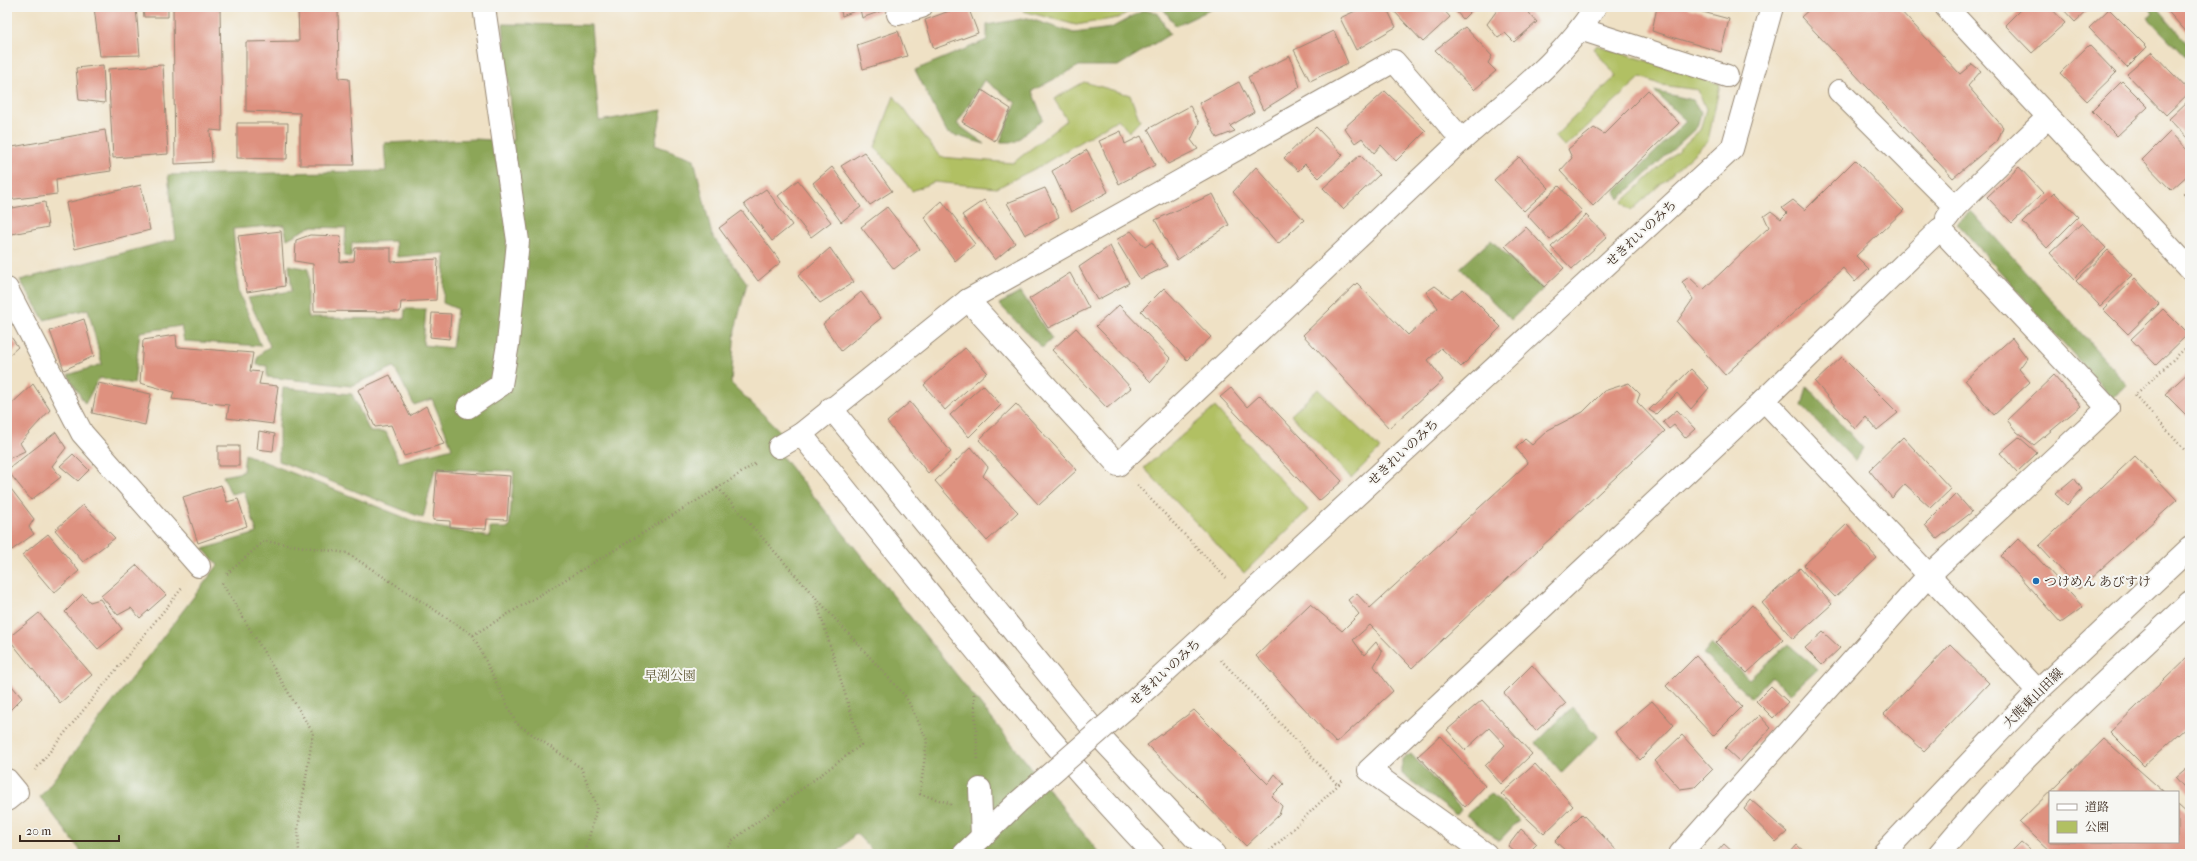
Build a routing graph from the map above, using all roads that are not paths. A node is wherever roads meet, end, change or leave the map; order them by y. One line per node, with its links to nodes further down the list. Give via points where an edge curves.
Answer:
1 (484, 7): 18 (street, via 518,241 508,344 501,384)
2 (920, 7): 6 (street)
3 (1595, 7): 7 (street)
4 (1772, 7): 28 (street, せきれいのみち, bridge, via 1732,149 1126,708 1017,803)
5 (1946, 7): 10 (street)
6 (898, 14)
7 (1580, 29): 8 (street); 11 (street, via 1541,72)
8 (1727, 76)
9 (1839, 91): 12 (street)
10 (2048, 117): 12 (street); 14 (street)
11 (1462, 140): 16 (street, via 1394,61); 16 (street, via 1118,465)
12 (1955, 207): 13 (street)
13 (1940, 229): 17 (street); 24 (street, via 2108,408)
14 (2190, 269)
15 (7, 289): 23 (street, via 82,433)
16 (968, 300): 19 (street)
17 (1764, 400): 24 (street); 32 (street, via 1369,770)
18 (468, 407)
19 (832, 408): 20 (street); 31 (street, via 1099,736 1194,837)
20 (801, 434): 21 (street); 30 (street, via 996,674 1091,787)
21 (779, 447)
22 (2190, 548): 26 (street, 大熊東山田線)
23 (199, 566)
24 (1928, 576): 26 (street); 33 (street)
25 (2190, 602): 35 (street, via 2024,760)
26 (2038, 691): 34 (street, 大熊東山田線)
27 (980, 789): 28 (street)
28 (982, 838): 29 (street, せきれいのみち)
29 (964, 854)
30 (1154, 854)
31 (1214, 854)
32 (1486, 854)
33 (1680, 854)
34 (1883, 854)
35 (1939, 854)

